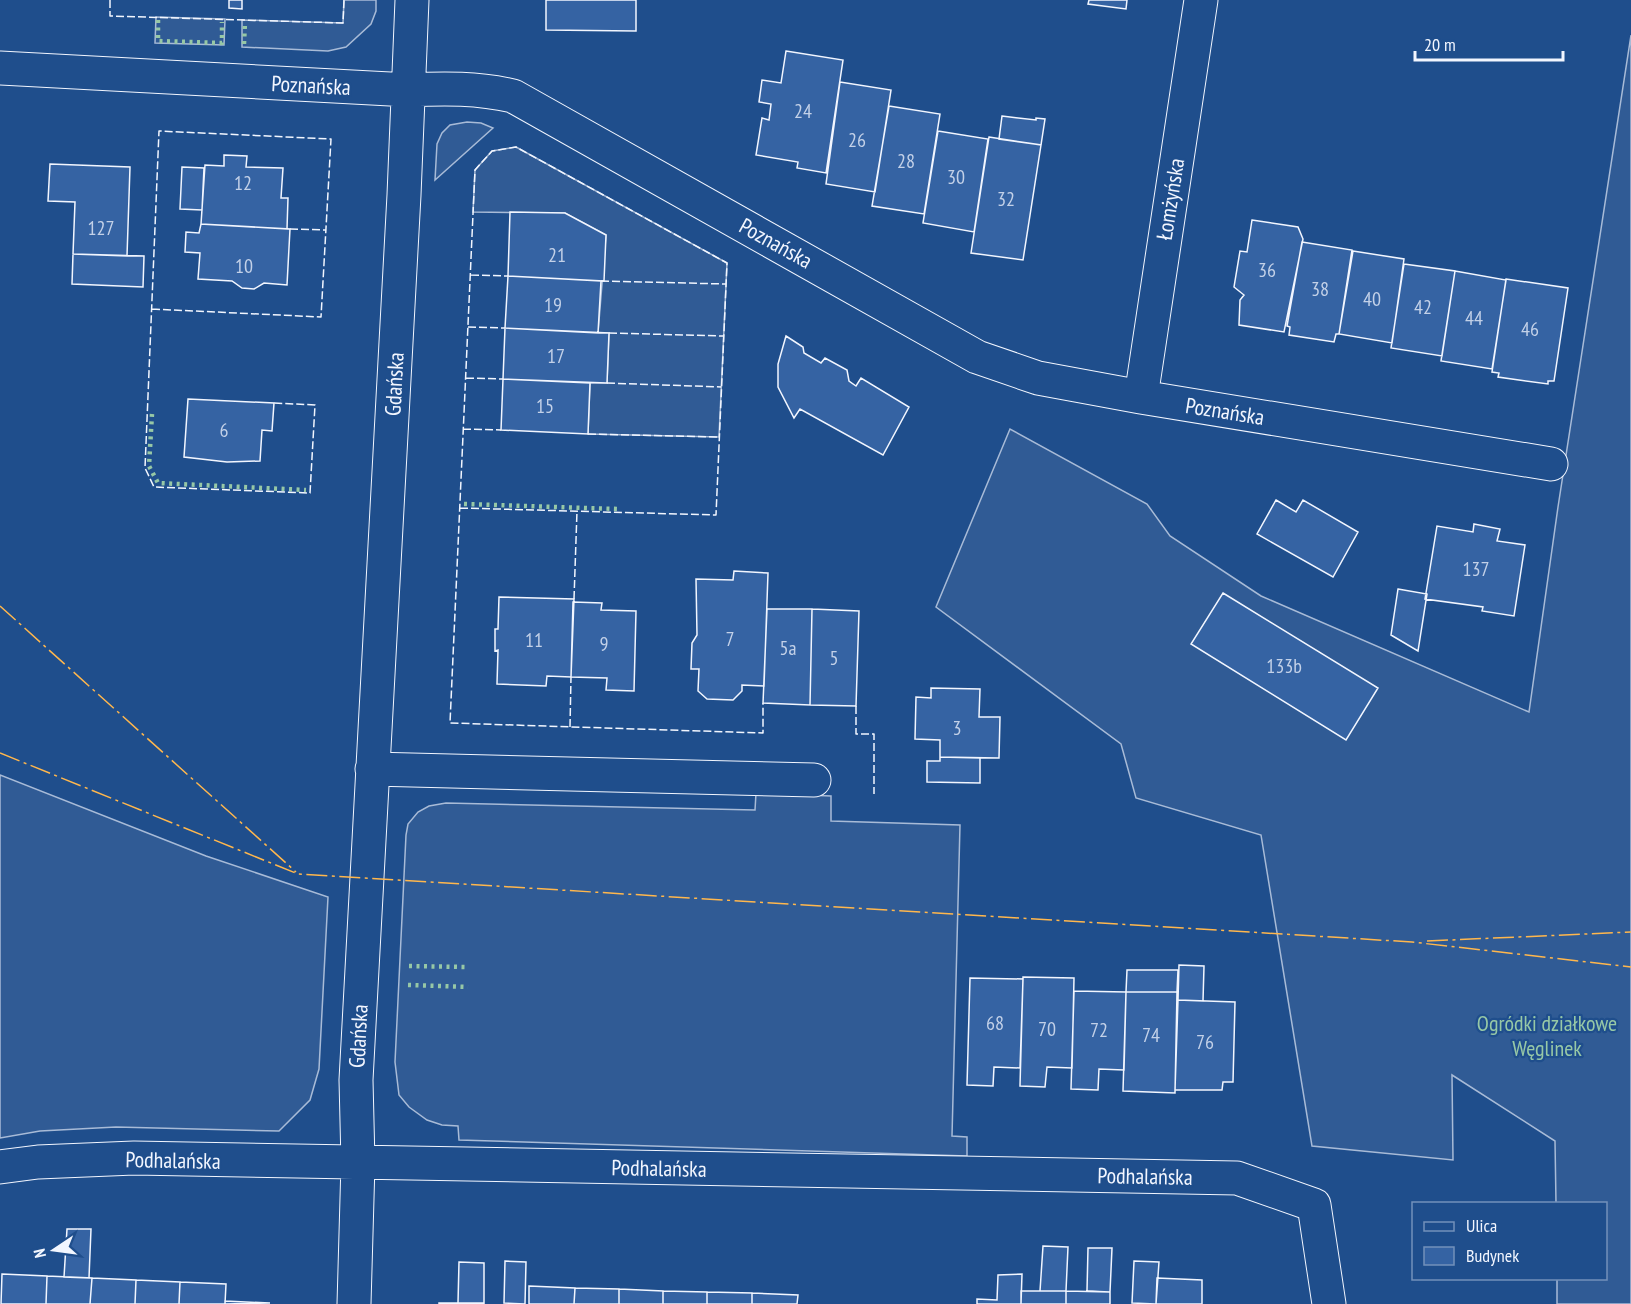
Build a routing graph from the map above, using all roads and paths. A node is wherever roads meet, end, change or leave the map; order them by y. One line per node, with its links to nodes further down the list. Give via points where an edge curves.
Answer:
1 (412, 0): 4 (street, Gdańska)
2 (1201, 0): 5 (street, Łomżyńska)
3 (0, 68): 4 (street, Poznańska)
4 (409, 90): 5 (street, Poznańska, via 448,87 513,96 977,357 1038,378); 7 (street, Gdańska)
5 (1142, 398): 6 (street, Poznańska)
6 (1551, 464)
7 (372, 769): 8 (street); 9 (street, Gdańska, via 356,1080)
8 (814, 780)
9 (358, 1163): 10 (street, Podhalańska, via 134,1158); 11 (street, Gdańska); 12 (street, Podhalańska, via 1237,1178 1314,1205)
10 (0, 1167)
11 (354, 1304)
12 (1329, 1304)

